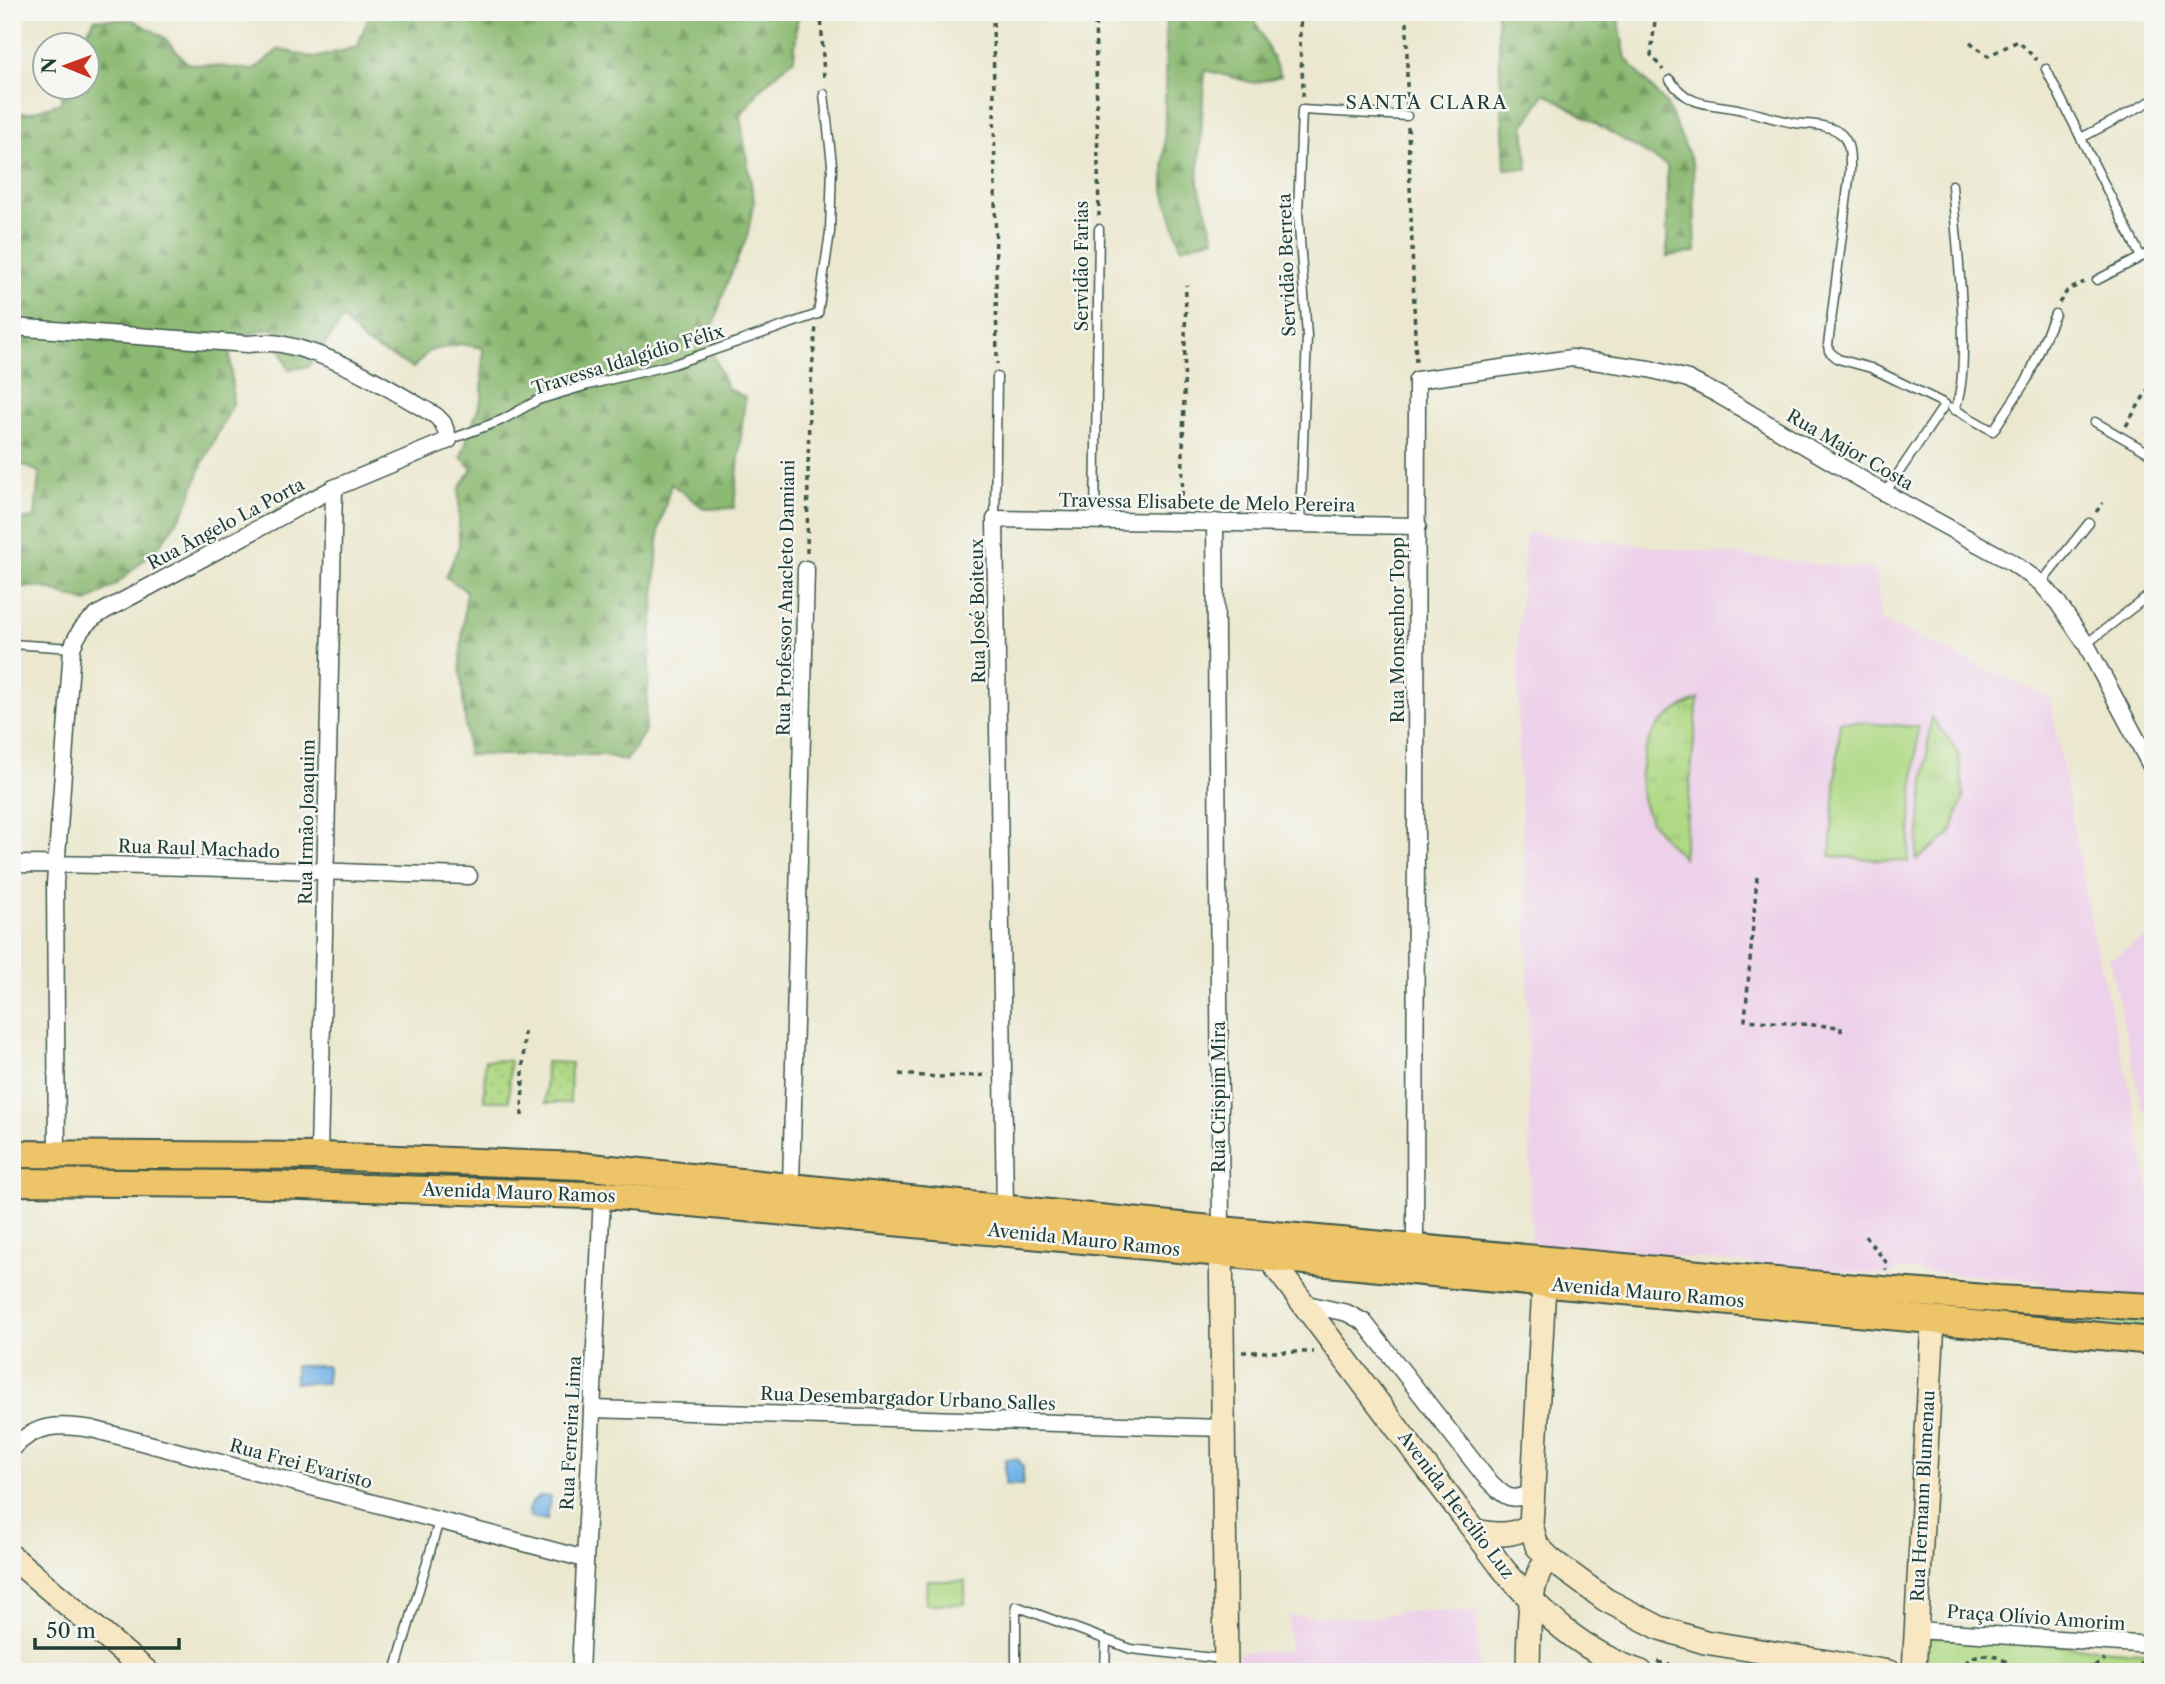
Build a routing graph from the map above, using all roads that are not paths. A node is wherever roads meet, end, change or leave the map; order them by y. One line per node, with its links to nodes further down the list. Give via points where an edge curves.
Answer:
1 (2046, 69): 6 (lane)
2 (1670, 80): 16 (lane, via 1679,92 1705,105 1829,128 1843,136 1850,171 1829,351)
3 (824, 94): 19 (lane, Travessa Idalgídio Félix, via 832,177 830,232 818,314 705,355 538,400 502,421)
4 (2153, 100): 6 (lane)
5 (1407, 116): 27 (lane, Servidão Berreta, via 1302,110 1298,212 1307,336)
6 (2081, 138): 10 (lane)
7 (1952, 185): 17 (lane, via 1963,366)
8 (1099, 229): 24 (lane, Servidão Farias)
9 (2153, 251): 10 (lane)
10 (2141, 257): 11 (lane)
11 (2097, 280)
12 (2054, 314): 17 (lane, via 2028,378 1993,430)
13 (12, 327): 19 (street, via 278,343 314,353 378,382 436,416)
14 (997, 377): 23 (lane, Rua José Boiteux)
15 (1417, 380): 22 (street, Rua Major Costa, via 1572,358 1648,369 1688,379 1719,394); 28 (street, Rua Monsenhor Topp)
16 (1945, 404): 17 (lane); 22 (lane)
17 (1954, 410)
18 (2095, 422): 20 (lane)
19 (449, 440): 21 (street, Rua Ângelo La Porta)
20 (2153, 455)
21 (334, 488): 34 (street, Rua Ângelo La Porta, via 88,620); 38 (street, Rua Irmão Joaquim)
22 (1885, 494): 30 (street, Rua Major Costa)
23 (995, 519): 24 (street, Travessa Elisabete de Melo Pereira); 47 (street, Rua José Boiteux)
24 (1095, 521): 25 (street, Travessa Elisabete de Melo Pereira)
25 (1214, 522): 27 (street, Travessa Elisabete de Melo Pereira); 49 (street, Rua Crispim Mira)
26 (2089, 523): 30 (lane)
27 (1300, 524): 28 (street, Travessa Elisabete de Melo Pereira)
28 (1418, 526): 50 (street, Rua Monsenhor Topp)
29 (806, 569): 45 (street, Rua Professor Anacleto Damiani)
30 (2041, 583): 33 (street, Rua Major Costa)
31 (2153, 592): 33 (lane)
32 (12, 644): 34 (lane)
33 (2086, 644): 35 (street, Rua Major Costa)
34 (72, 648): 37 (street, Rua Ângelo La Porta)
35 (2153, 769)
36 (12, 864): 37 (street, Rua Raul Machado)
37 (57, 864): 38 (street, Rua Raul Machado); 41 (street, Rua Ângelo La Porta)
38 (325, 873): 39 (street, Rua Raul Machado); 42 (street, Rua Irmão Joaquim)
39 (469, 876)
40 (12, 1154): 41 (main road, Avenida Mauro Ramos)
41 (57, 1154): 42 (main road, Avenida Mauro Ramos)
42 (319, 1156): 43 (main road, Avenida Mauro Ramos)
43 (603, 1168): 45 (main road, Avenida Mauro Ramos); 46 (main road)
44 (12, 1182): 46 (main road, Avenida Mauro Ramos)
45 (790, 1187): 47 (main road, Avenida Mauro Ramos)
46 (602, 1195): 49 (main road, Avenida Mauro Ramos); 58 (street, Rua Ferreira Lima)
47 (1005, 1209): 49 (main road, Avenida Mauro Ramos)
48 (1284, 1236): 49 (main road, Avenida Mauro Ramos); 50 (main road, Avenida Mauro Ramos); 51 (main road, via 1270,1245)
49 (1221, 1242): 51 (main road, Avenida Mauro Ramos); 59 (main road, Rua Crispim Mira)
50 (1415, 1248): 52 (main road, Avenida Mauro Ramos)
51 (1269, 1258): 52 (main road, Avenida Mauro Ramos); 54 (main road, Avenida Hercílio Luz)
52 (1545, 1272): 53 (main road, Avenida Mauro Ramos); 56 (main road, Avenida Mauro Ramos); 61 (main road)
53 (1934, 1294): 55 (main road, Avenida Mauro Ramos); 56 (main road)
54 (1302, 1303): 61 (street, via 1347,1313 1364,1322 1487,1479 1503,1495 1515,1499); 64 (main road, Avenida Hercílio Luz)
55 (2153, 1307)
56 (1933, 1321): 57 (main road, Avenida Mauro Ramos); 69 (main road, Rua Hermann Blumenau)
57 (2153, 1341)
58 (592, 1409): 59 (street, Rua Desembargador Urbano Salles); 66 (street, Rua Ferreira Lima)
59 (1223, 1428): 72 (main road, Rua Crispim Mira)
60 (12, 1449): 62 (street, Rua Frei Evaristo, via 23,1437 47,1427 92,1429)
61 (1533, 1492): 63 (main road)
62 (439, 1521): 66 (street, Rua Frei Evaristo); 74 (lane)
63 (1531, 1525): 64 (main road, via 1505,1535); 67 (main road, via 1537,1546)
64 (1475, 1531): 68 (main road, Avenida Hercílio Luz)
65 (12, 1557): 73 (main road)
66 (585, 1559): 75 (street, Rua Ferreira Lima)
67 (1550, 1559): 68 (main road, via 1535,1580); 80 (main road, via 1606,1600 1681,1635)
68 (1532, 1603): 78 (main road); 79 (main road, Avenida Hercílio Luz, via 1587,1647)
69 (1916, 1630): 71 (street, Praça Olívio Amorim); 81 (main road, Rua Hermann Blumenau)
70 (1106, 1640): 72 (lane, via 1131,1650); 76 (lane, via 1016,1606); 77 (lane)
71 (2153, 1645)
72 (1226, 1666)
73 (147, 1672)
74 (395, 1672)
75 (580, 1672)
76 (1016, 1672)
77 (1105, 1672)
78 (1528, 1672)
79 (1641, 1672)
80 (1889, 1672)
81 (1914, 1672)

